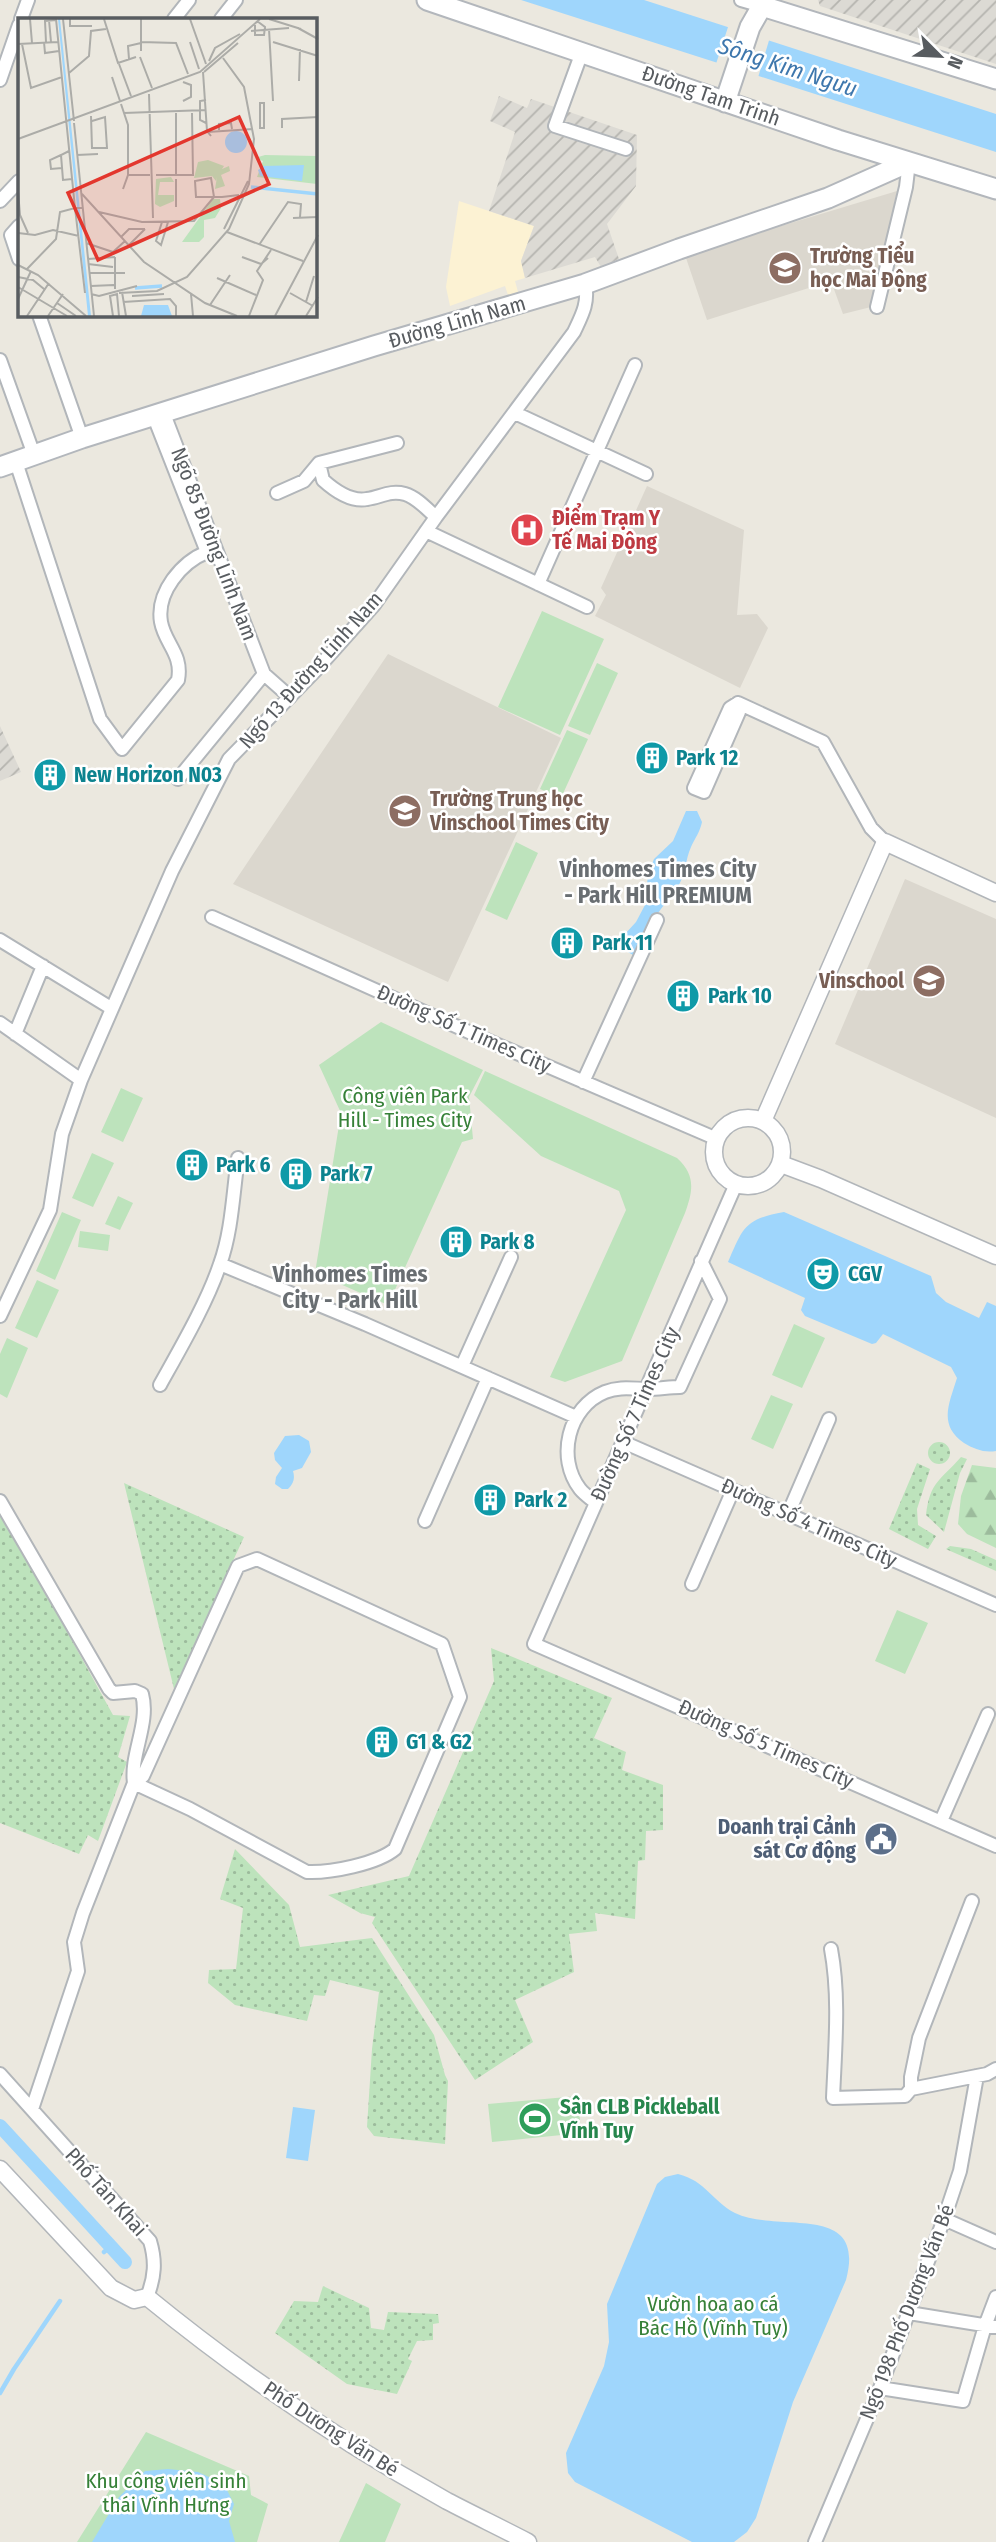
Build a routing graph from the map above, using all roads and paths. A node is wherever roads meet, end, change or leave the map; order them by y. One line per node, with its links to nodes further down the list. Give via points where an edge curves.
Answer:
1 (28, 0): 7 (street)
2 (189, 0): 8 (street)
3 (236, 0): 9 (street)
4 (427, 0): 11 (main road, Đường Tam Trinh)
5 (741, 0): 6 (street)
6 (763, 3): 12 (main road); 14 (main road)
7 (21, 18)
8 (175, 18)
9 (222, 18)
10 (18, 27): 13 (street)
11 (582, 52): 14 (main road, Đường Tam Trinh); 15 (street, via 555,126)
12 (996, 79)
13 (0, 80)
14 (728, 93): 16 (main road, Đường Tam Trinh)
15 (626, 149)
16 (909, 162): 18 (main road, Đường Tam Trinh); 22 (main road, Đường Lĩnh Nam, via 828,198); 23 (street)
17 (18, 182): 19 (street)
18 (996, 190)
19 (0, 201)
20 (15, 231): 21 (street)
21 (18, 252)
22 (586, 284): 27 (street, Ngõ 13 Đường Lĩnh Nam, via 585,309 574,332); 28 (main road, Đường Lĩnh Nam)
23 (877, 307)
24 (40, 317): 29 (street)
25 (0, 360): 32 (street)
26 (635, 365): 31 (street)
27 (515, 412): 31 (street); 36 (street, Ngõ 13 Đường Lĩnh Nam)
28 (159, 415): 29 (main road, Đường Lĩnh Nam); 32 (street, via 207,552 183,567 163,601 161,622 180,667 178,680 122,749 100,719); 40 (street, Ngõ 85 Đường Lĩnh Nam)
29 (82, 438): 32 (main road, Đường Lĩnh Nam)
30 (397, 443): 33 (street)
31 (596, 450): 34 (street); 38 (street)
32 (17, 461)
33 (319, 463): 35 (street, via 304,481); 36 (street, via 323,480 349,497 402,493)
34 (646, 474)
35 (277, 493)
36 (436, 517): 37 (street, Ngõ 13 Đường Lĩnh Nam)
37 (426, 531): 38 (street); 41 (street, Ngõ 13 Đường Lĩnh Nam, via 374,605)
38 (538, 584): 39 (street)
39 (587, 607)
40 (264, 674): 41 (street, Ngõ 85 Đường Lĩnh Nam); 43 (street)
41 (290, 697): 50 (street, Ngõ 13 Đường Lĩnh Nam, via 229,759 172,871)
42 (738, 703): 42 (street, via 730,708 694,788 704,792 739,712); 44 (street, via 823,742 871,828)
43 (178, 779)
44 (885, 842): 45 (street); 55 (street)
45 (996, 893)
46 (212, 917): 54 (street, Đường Số 1 Times City)
47 (657, 920): 54 (street)
48 (0, 940): 49 (street)
49 (43, 967): 50 (street); 52 (street)
50 (111, 1008): 53 (street, Ngõ 13 Đường Lĩnh Nam)
51 (0, 1023): 52 (street)
52 (15, 1034): 53 (street)
53 (81, 1080): 64 (street, Ngõ 13 Đường Lĩnh Nam, via 62,1135 50,1210)
54 (583, 1082): 56 (street, Đường Số 1 Times City)
55 (763, 1121): 56 (street, via 750,1117 736,1120 724,1127); 58 (street, via 780,1139)
56 (717, 1139): 59 (street, via 717,1166)
57 (238, 1158): 63 (street)
58 (781, 1164): 59 (street, via 775,1174 757,1185); 60 (street)
59 (736, 1184): 62 (street, Đường Số 7 Times City)
60 (996, 1256)
61 (511, 1257): 65 (street)
62 (701, 1261): 68 (street, Đường Số 7 Times City); 68 (street, via 720,1299 680,1387)
63 (220, 1265): 65 (street); 67 (street)
64 (0, 1317)
65 (462, 1366): 66 (street)
66 (488, 1378): 69 (street); 76 (street)
67 (160, 1385)
68 (646, 1389): 69 (street, via 604,1392); 71 (street, Đường Số 7 Times City)
69 (576, 1417): 74 (street, via 567,1444 569,1467 579,1488)
70 (830, 1419): 75 (street)
71 (623, 1441): 72 (street, Đường Số 4 Times City); 74 (street, Đường Số 7 Times City)
72 (733, 1490): 75 (street, Đường Số 4 Times City); 77 (street)
73 (0, 1501): 81 (street, via 109,1689 142,1694)
74 (596, 1503): 79 (street, Đường Số 7 Times City)
75 (788, 1514): 78 (street, Đường Số 4 Times City)
76 (425, 1521)
77 (692, 1584)
78 (996, 1605)
79 (534, 1644): 82 (street, Đường Số 5 Times City)
80 (988, 1714): 82 (street)
81 (134, 1783): 81 (street, via 143,1776 238,1566 257,1559 442,1644 460,1697 395,1849 386,1857 323,1873 307,1872); 90 (street, via 83,1913 74,1942 78,1971)
82 (941, 1821): 83 (street, Đường Số 5 Times City)
83 (996, 1846)
84 (972, 1901): 89 (street, via 919,2038)
85 (831, 1949): 89 (street, via 833,2098 905,2096)
86 (996, 2069): 88 (street)
87 (0, 2074): 90 (street, Phố Tân Khai)
88 (977, 2076): 89 (street); 92 (street, Ngõ 198 Phố Dương Văn Bé, via 960,2171)
89 (911, 2089)
90 (32, 2109): 94 (street, Phố Tân Khai, via 150,2241 154,2280)
91 (0, 2169): 94 (street, via 111,2288 134,2300)
92 (944, 2219): 93 (street); 96 (street, Ngõ 198 Phố Dương Văn Bé)
93 (996, 2242)
94 (147, 2297): 99 (street, Phố Dương Văn Bé, via 243,2372 316,2421 430,2491)
95 (996, 2297): 97 (street)
96 (909, 2314): 97 (street); 98 (street, Ngõ 198 Phố Dương Văn Bé)
97 (990, 2326): 98 (street, via 963,2401)
98 (880, 2388): 100 (street, Ngõ 198 Phố Dương Văn Bé)
99 (528, 2542)
100 (814, 2542)

